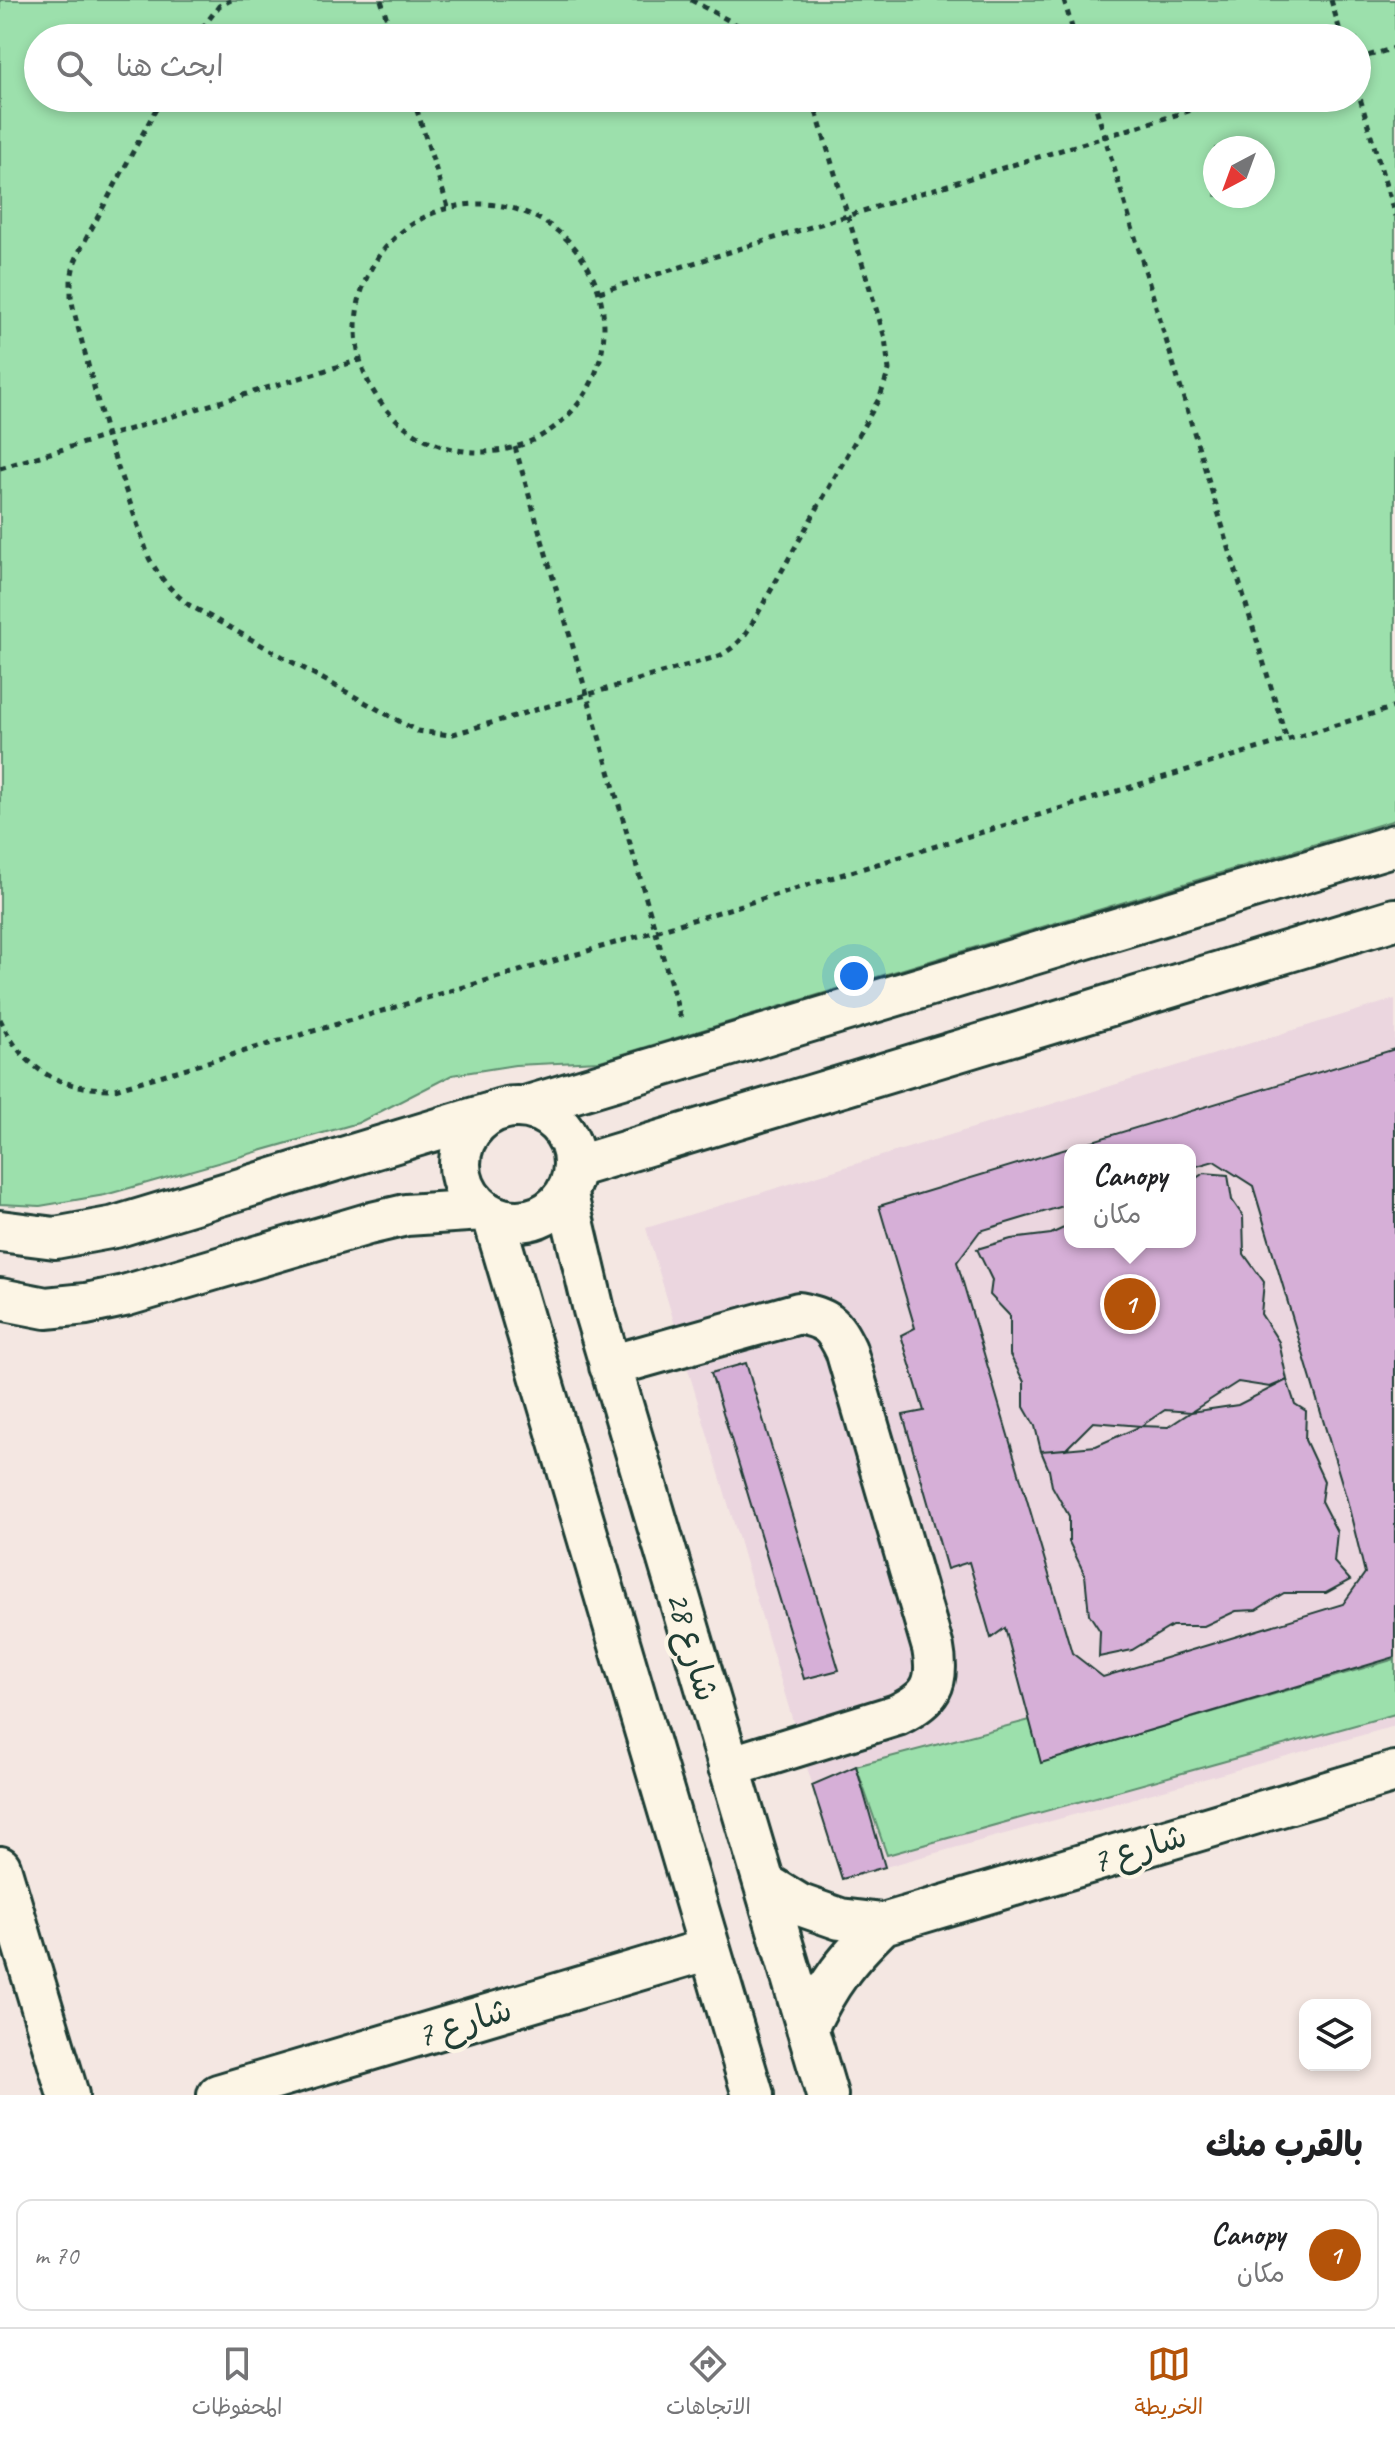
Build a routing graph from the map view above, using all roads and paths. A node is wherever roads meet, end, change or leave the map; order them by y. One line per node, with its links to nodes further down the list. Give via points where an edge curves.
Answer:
1 (231, 0): 6 (path)
2 (381, 0): 7 (path)
3 (691, 0): 8 (path)
4 (1064, 0): 9 (path)
5 (1331, 0): 10 (path)
6 (206, 24)
7 (389, 24)
8 (735, 24)
9 (1071, 24)
10 (1338, 24)
11 (1395, 48): 12 (path)
12 (1371, 55)
13 (154, 112): 25 (path, via 80,250 71,279 74,312)
14 (417, 112): 20 (path)
15 (816, 112): 21 (path)
16 (1097, 112): 19 (path)
17 (1186, 112): 19 (path)
18 (1364, 112): 22 (path)
19 (1105, 137): 21 (path); 30 (path)
20 (448, 207): 23 (path, via 502,206 552,226 588,267); 24 (path, via 399,233 365,278 355,333)
21 (848, 215): 23 (path); 28 (path, via 888,354 880,397 745,637 719,656)
22 (1395, 216)
23 (599, 292): 26 (path, via 603,347 582,400 541,437)
24 (360, 360): 25 (path); 26 (path, via 370,387 407,429 460,450)
25 (107, 436): 27 (path); 28 (path, via 149,558 172,592 409,727 450,735)
26 (515, 447): 28 (path)
27 (0, 468)
28 (587, 695): 33 (path)
29 (1395, 707): 30 (path)
30 (1287, 740): 33 (path)
31 (1395, 845): 35 (street)
32 (1395, 919): 37 (street)
33 (656, 931): 34 (path, via 115,1089 91,1090 46,1075 11,1042); 35 (path)
34 (0, 1019)
35 (692, 1056): 36 (street)
36 (507, 1111): 37 (street, via 542,1112 556,1121 573,1150); 38 (street, via 473,1127 463,1143 462,1180 470,1197); 39 (street, via 115,1227 55,1238)
37 (571, 1181): 38 (street, via 553,1210 534,1219 513,1221); 43 (street, شارع 28, via 579,1252)
38 (488, 1213): 41 (street, via 406,1215 124,1296); 49 (street, شارع 28)
39 (0, 1231)
40 (0, 1299): 41 (street)
41 (46, 1308): 42 (street)
42 (0, 1321)
43 (610, 1366): 44 (street, شارع 28); 44 (street, via 799,1313 820,1318 837,1331 846,1350 937,1669 917,1706)
44 (729, 1767): 47 (street, شارع 28)
45 (1395, 1772): 48 (street, شارع 7)
46 (0, 1867): 51 (street)
47 (764, 1883): 48 (street, شارع 7, via 800,1905 840,1919); 50 (street, شارع 28)
48 (883, 1924): 50 (street, شارع 7, via 826,1989)
49 (709, 1949): 52 (street, شارع 7); 53 (street, شارع 28)
50 (807, 2028): 54 (street, شارع 28)
51 (68, 2095)
52 (218, 2095)
53 (753, 2095)
54 (827, 2095)

